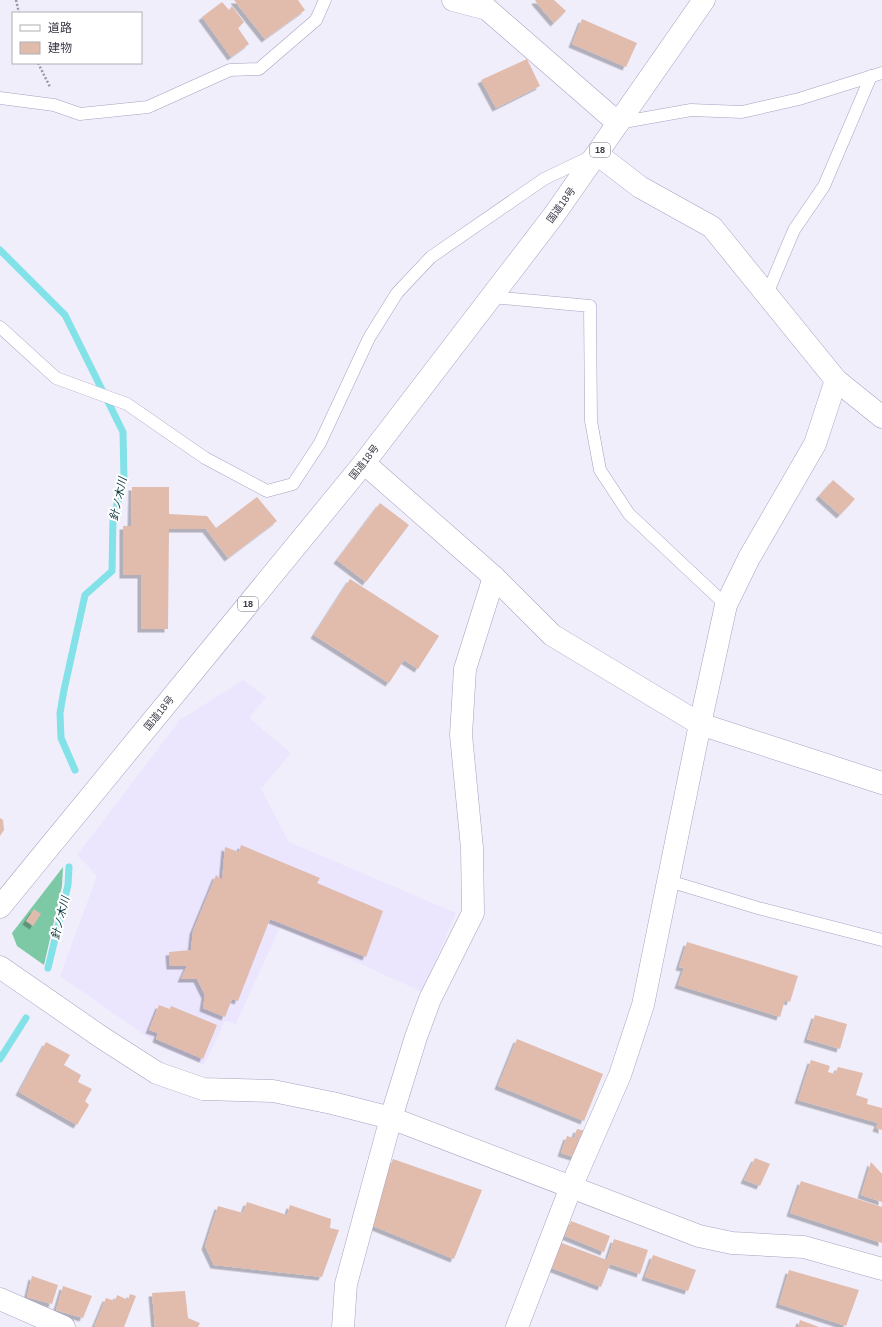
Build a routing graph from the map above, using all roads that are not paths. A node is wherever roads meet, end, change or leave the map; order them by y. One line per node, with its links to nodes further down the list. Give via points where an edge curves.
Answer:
1 (325, 0): 5 (lane, via 316,20 259,69 230,70 148,107 80,114 54,105)
2 (453, 0): 6 (main road, via 487,9)
3 (704, 0): 6 (main road, 国道18号 / 18)
4 (876, 75): 6 (lane, via 742,112 691,110); 8 (lane, via 824,186 794,230)
5 (0, 98)
6 (618, 123): 7 (main road, 国道18号 / 18)
7 (597, 154): 8 (main road, via 640,187 712,228); 9 (main road, 国道18号 / 18); 10 (lane, via 544,179 431,257 397,293 369,338 320,443 293,484 267,491 204,458 127,404 56,378)
8 (767, 294): 11 (main road)
9 (492, 297): 13 (main road, 国道18号 / 18); 15 (lane, via 590,306 591,421 600,470 629,514)
10 (0, 327)
11 (836, 380): 12 (main road); 15 (main road, via 815,444 749,558)
12 (882, 417)
13 (364, 463): 14 (main road); 19 (main road, 国道18号 / 18)
14 (494, 577): 16 (main road, via 552,635); 22 (main road, via 465,669 461,735 472,848 473,913 430,999)
15 (726, 605): 16 (main road)
16 (700, 724): 17 (main road); 18 (main road)
17 (882, 783)
18 (669, 880): 20 (lane, via 758,908); 23 (main road, via 644,1005 620,1075)
19 (0, 907)
20 (882, 940)
21 (0, 967): 22 (main road, via 157,1073 202,1089 273,1091)
22 (391, 1118): 23 (main road); 27 (main road, via 346,1284)
23 (571, 1187): 24 (main road, via 699,1236 732,1243 804,1247); 28 (main road)
24 (882, 1269)
25 (0, 1299): 26 (main road)
26 (64, 1327)
27 (343, 1327)
28 (517, 1327)

